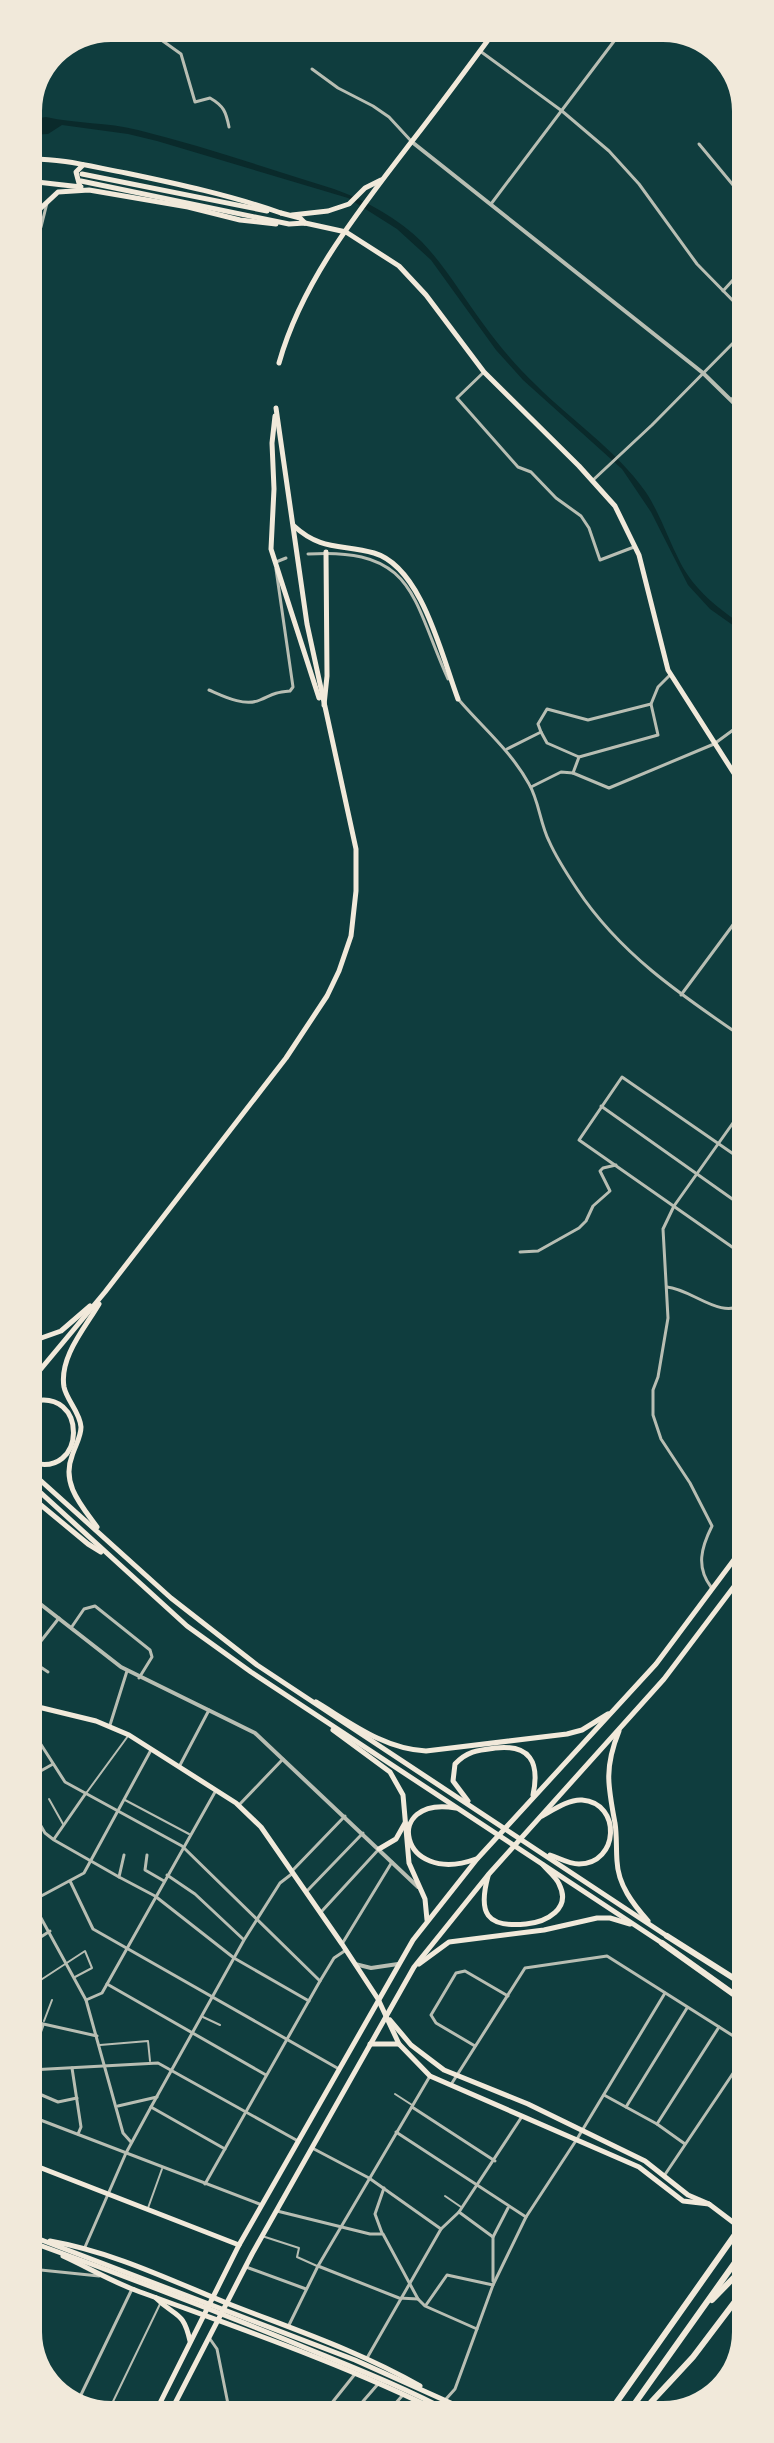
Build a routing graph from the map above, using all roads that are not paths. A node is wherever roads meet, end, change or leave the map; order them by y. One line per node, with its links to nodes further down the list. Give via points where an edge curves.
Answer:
1 (164, 42): 7 (street, via 181,54 195,102 218,102)
2 (487, 42): 4 (main road)
3 (614, 42): 6 (street)
4 (480, 51): 6 (street); 8 (main road)
5 (312, 69): 8 (street, via 381,111)
6 (562, 111): 18 (street); 27 (street, via 639,184)
7 (229, 127)
8 (412, 142): 12 (main road); 18 (street)
9 (699, 144): 15 (street)
10 (42, 160): 11 (main road)
11 (84, 165): 13 (main road, via 76,172); 20 (main road, via 241,199)
12 (383, 179): 21 (main road, via 349,204); 25 (main road)
13 (81, 181): 14 (main road); 16 (main road); 20 (main road); 24 (main road)
14 (42, 182)
15 (732, 184)
16 (113, 194): 17 (main road, via 58,192); 24 (main road, via 240,220)
17 (47, 201): 19 (main road); 22 (street)
18 (491, 204): 32 (street)
19 (42, 206)
20 (281, 213): 21 (main road)
21 (292, 215): 23 (main road)
22 (42, 223)
23 (305, 223): 24 (main road); 25 (main road)
24 (289, 224)
25 (346, 232): 30 (main road, via 296,312); 31 (main road, via 399,266)
26 (732, 281): 27 (street)
27 (723, 291): 28 (street)
28 (732, 300)
29 (732, 344): 32 (street)
30 (279, 363)
31 (484, 372): 34 (main road); 36 (street, via 457,398 518,467 531,472 581,516 600,560)
32 (703, 373): 33 (street); 34 (street)
33 (731, 400)
34 (592, 481): 36 (main road, via 615,506)
35 (293, 526): 40 (main road, via 276,408 271,549); 43 (main road, via 319,544 378,554 396,564 419,596); 45 (main road)
36 (635, 547): 41 (main road)
37 (326, 552): 38 (street); 43 (street, via 377,562 405,582); 45 (main road)
38 (308, 554)
39 (286, 558): 40 (street)
40 (276, 560): 42 (street, via 293,687 252,701); 45 (main road)
41 (670, 675): 44 (street); 48 (main road)
42 (209, 690)
43 (458, 699): 49 (street)
44 (651, 704): 47 (street, via 588,720 547,709 538,724); 50 (street, via 658,735)
45 (324, 710): 68 (main road, via 356,849 355,914 339,971 286,1058)
46 (732, 731): 48 (street)
47 (541, 732): 49 (street); 50 (street, via 547,743)
48 (714, 744): 51 (main road); 52 (street, via 609,788)
49 (507, 749): 53 (street)
50 (579, 757): 52 (street)
51 (732, 771)
52 (573, 773): 53 (street, via 561,772)
53 (531, 787): 55 (street, via 548,841 577,890 619,943)
54 (732, 926): 55 (street)
55 (681, 995): 56 (street)
56 (732, 1030)
57 (601, 1106): 59 (street, via 622,1077); 61 (street, via 579,1140); 62 (street)
58 (732, 1124): 59 (street)
59 (718, 1144): 60 (street); 62 (street)
60 (732, 1153)
61 (616, 1165): 64 (street); 66 (street, via 600,1171 610,1191 586,1221 538,1251)
62 (697, 1174): 63 (street); 64 (street)
63 (732, 1199)
64 (674, 1206): 65 (street); 67 (street, via 663,1229)
65 (732, 1247)
66 (520, 1252)
67 (667, 1287): 69 (street); 81 (street, via 668,1318 653,1415 661,1439 712,1526 700,1565)
68 (105, 1292): 70 (main road, via 61,1331); 71 (main road); 77 (main road, via 70,1352 64,1387 81,1427 71,1458 71,1488)
69 (732, 1309)
70 (42, 1338)
71 (42, 1368)
72 (42, 1399): 73 (main road, via 63,1408 75,1429 74,1442 61,1459)
73 (42, 1465)
74 (42, 1482): 77 (main road)
75 (42, 1494): 78 (main road)
76 (42, 1506): 78 (main road)
77 (105, 1537): 86 (main road, via 171,1598)
78 (109, 1556): 91 (main road, via 187,1626)
79 (732, 1563): 81 (main road)
80 (732, 1589): 96 (main road)
81 (713, 1590): 92 (main road)
82 (42, 1605): 83 (street)
83 (59, 1618): 84 (street); 85 (street)
84 (71, 1628): 88 (street); 90 (street, via 84,1609 95,1606 150,1650 152,1657)
85 (42, 1641)
86 (257, 1665): 92 (main road, via 377,1739 412,1750 567,1734 594,1724); 110 (main road)
87 (42, 1667): 89 (street)
88 (127, 1671): 90 (street); 95 (street)
89 (48, 1672)
90 (139, 1678): 94 (street)
91 (297, 1703): 112 (main road); 115 (main road, via 390,1772 403,1795)
92 (618, 1706): 106 (main road)
93 (42, 1708): 95 (main road)
94 (209, 1710): 100 (street, via 255,1733); 102 (street)
95 (109, 1727): 97 (main road)
96 (621, 1727): 114 (main road); 145 (main road, via 607,1774 618,1874 627,1895)
97 (129, 1735): 99 (main road); 105 (lane)
98 (42, 1747): 101 (street)
99 (151, 1750): 102 (main road); 108 (street)
100 (283, 1759): 109 (street); 113 (street)
101 (53, 1764): 103 (street); 105 (street, via 65,1782)
102 (179, 1767): 104 (main road)
103 (42, 1770)
104 (216, 1790): 109 (main road); 119 (street)
105 (86, 1793): 111 (street); 116 (street)
106 (532, 1798): 110 (main road, via 537,1778 526,1753 508,1746 472,1750 452,1773 457,1790); 127 (main road)
107 (49, 1799): 116 (lane)
108 (125, 1800): 111 (street); 119 (lane)
109 (238, 1805): 130 (main road, via 261,1827)
110 (474, 1808): 123 (main road)
111 (118, 1811): 121 (street); 128 (street)
112 (467, 1813): 126 (main road); 127 (main road, via 454,1807 426,1807 411,1821 410,1841 428,1863 450,1867)
113 (345, 1816): 118 (street); 130 (street)
114 (537, 1818): 123 (main road, via 584,1800 602,1809 612,1829 606,1851 590,1863 575,1864); 132 (main road)
115 (406, 1822): 122 (main road, via 396,1839); 136 (main road, via 409,1863)
116 (64, 1825): 120 (street)
117 (42, 1828): 120 (street)
118 (363, 1833): 122 (street); 137 (street)
119 (190, 1835): 121 (street)
120 (54, 1840): 128 (street)
121 (182, 1846): 131 (street); 142 (street)
122 (379, 1849): 129 (street); 140 (street)
123 (540, 1851): 145 (main road)
124 (124, 1855): 133 (street)
125 (147, 1855): 135 (street, via 145,1870)
126 (537, 1858): 132 (main road, via 562,1893 552,1917 543,1922 508,1926 492,1919 482,1896); 144 (main road)
127 (477, 1859): 143 (main road)
128 (91, 1862): 133 (street); 134 (street)
129 (392, 1862): 136 (street); 151 (street)
130 (292, 1872): 137 (main road); 142 (street)
131 (167, 1875): 135 (street); 149 (street)
132 (488, 1875): 157 (main road)
133 (119, 1877): 139 (street)
134 (70, 1881): 138 (street); 152 (street, via 93,1929)
135 (164, 1881): 139 (street)
136 (422, 1889): 143 (main road)
137 (306, 1892): 140 (main road)
138 (42, 1895)
139 (155, 1896): 152 (street); 153 (street)
140 (320, 1913): 151 (main road)
141 (42, 1918): 146 (street)
142 (257, 1920): 149 (street); 161 (street)
143 (427, 1921): 156 (main road)
144 (636, 1926): 150 (main road); 157 (main road, via 597,1918 467,1938 449,1942)
145 (654, 1928): 148 (main road)
146 (50, 1931): 147 (street); 154 (street)
147 (42, 1936)
148 (667, 1936): 158 (highway)
149 (244, 1940): 153 (street)
150 (662, 1943): 163 (highway)
151 (344, 1947): 155 (main road); 161 (street)
152 (126, 1949): 162 (street); 166 (street)
153 (234, 1958): 166 (street); 170 (street)
154 (67, 1963): 159 (street); 159 (lane, via 85,1951 92,1968); 160 (lane)
155 (355, 1964): 156 (street); 167 (main road)
156 (398, 1964): 167 (main road)
157 (414, 1967): 173 (main road)
158 (732, 1975)
159 (74, 1977): 169 (street)
160 (42, 1980)
161 (320, 1981): 170 (street)
162 (107, 1984): 169 (street, via 102,1993); 177 (street)
163 (732, 1991)
164 (665, 1993): 165 (street, via 607,1956 525,1968); 171 (street); 198 (street)
165 (508, 1996): 184 (street); 184 (street, via 465,1971 456,1973 431,2015)
166 (213, 1997): 172 (street); 180 (street)
167 (378, 1999): 173 (main road); 189 (main road)
168 (52, 2000): 174 (lane)
169 (86, 2000): 179 (street)
170 (309, 2001): 180 (street)
171 (687, 2007): 176 (street); 204 (street)
172 (203, 2016): 175 (lane); 177 (street)
173 (386, 2016): 181 (main road); 182 (main road); 194 (main road, via 411,2045)
174 (43, 2025): 179 (street)
175 (220, 2025)
176 (719, 2027): 178 (street); 208 (street)
177 (192, 2034): 190 (street); 191 (street)
178 (732, 2035)
179 (97, 2036): 183 (street)
180 (288, 2038): 189 (street); 191 (street)
181 (370, 2044): 182 (main road); 217 (main road)
182 (399, 2044): 193 (main road)
183 (100, 2045): 185 (lane, via 148,2041); 186 (street)
184 (475, 2046): 194 (street)
185 (150, 2062): 186 (street); 190 (street)
186 (105, 2066): 187 (street); 202 (street)
187 (72, 2068): 188 (street); 200 (street)
188 (42, 2069)
189 (339, 2069): 214 (main road)
190 (172, 2070): 199 (street); 205 (street)
191 (266, 2075): 205 (street)
192 (732, 2075): 215 (street)
193 (430, 2076): 195 (main road); 201 (street)
194 (456, 2076): 195 (street); 210 (main road)
195 (451, 2085): 206 (main road)
196 (395, 2094): 201 (lane)
197 (42, 2095): 200 (street, via 58,2102)
198 (604, 2095): 204 (street); 210 (street)
199 (157, 2097): 202 (street); 203 (street)
200 (77, 2098): 211 (street)
201 (412, 2106): 209 (street); 219 (street)
202 (117, 2107): 213 (street, via 123,2133)
203 (151, 2107): 213 (street); 216 (street)
204 (626, 2107): 208 (street)
205 (246, 2112): 214 (street); 216 (street)
206 (523, 2115): 212 (main road); 219 (street)
207 (42, 2120): 211 (street)
208 (657, 2124): 215 (street)
209 (396, 2132): 223 (street); 225 (street)
210 (581, 2132): 212 (street); 222 (main road, via 645,2161)
211 (78, 2134): 218 (street)
212 (577, 2139): 229 (main road, via 639,2167 683,2201); 235 (street)
213 (131, 2142): 218 (street)
214 (298, 2142): 230 (main road)
215 (685, 2144): 222 (street)
216 (225, 2149): 224 (street)
217 (314, 2149): 223 (street); 234 (main road)
218 (126, 2153): 221 (street); 227 (street)
219 (495, 2161): 225 (street)
220 (42, 2168): 227 (main road)
221 (163, 2168): 224 (street); 232 (lane)
222 (664, 2176): 229 (main road)
223 (369, 2178): 226 (street); 237 (street)
224 (205, 2184): 230 (street)
225 (476, 2186): 231 (street); 233 (street)
226 (384, 2188): 238 (street); 239 (street, via 375,2214)
227 (109, 2194): 232 (main road); 247 (street)
228 (445, 2196): 233 (lane)
229 (709, 2204): 236 (main road)
230 (262, 2205): 246 (main road)
231 (508, 2206): 235 (street); 241 (street)
232 (147, 2209): 246 (main road)
233 (460, 2210): 238 (street); 241 (street)
234 (277, 2211): 237 (street); 240 (main road)
235 (526, 2217): 256 (street)
236 (732, 2221)
237 (340, 2227): 239 (street); 249 (street)
238 (441, 2229): 255 (street)
239 (383, 2234): 255 (street)
240 (262, 2236): 249 (lane, via 299,2248 297,2257); 251 (main road)
241 (493, 2237): 256 (street)
242 (732, 2239): 289 (highway)
243 (42, 2241): 247 (main road)
244 (42, 2243): 248 (main road)
245 (42, 2244): 253 (main road)
246 (239, 2245): 260 (main road)
247 (85, 2247): 260 (main road)
248 (100, 2264): 279 (main road, via 355,2360); 288 (main road)
249 (318, 2266): 258 (street); 261 (street)
250 (732, 2266): 267 (highway)
251 (246, 2267): 258 (street); 264 (main road)
252 (42, 2270): 253 (street)
253 (111, 2278): 257 (main road)
254 (732, 2279): 267 (highway)
255 (410, 2282): 261 (street); 262 (street)
256 (493, 2285): 266 (street, via 447,2275); 271 (street)
257 (132, 2289): 259 (main road); 277 (street)
258 (306, 2289): 270 (street)
259 (155, 2296): 263 (main road); 268 (main road)
260 (212, 2296): 264 (main road); 268 (main road)
261 (399, 2298): 262 (street); 274 (street)
262 (418, 2299): 266 (street)
263 (161, 2302): 273 (main road, via 181,2316); 280 (lane)
264 (226, 2303): 269 (main road); 270 (main road)
265 (732, 2305): 291 (highway)
266 (425, 2306): 271 (street)
267 (701, 2310): 290 (highway)
268 (203, 2314): 269 (main road); 273 (main road)
269 (217, 2319): 272 (main road); 275 (main road)
270 (288, 2327): 274 (main road)
271 (478, 2329): 279 (street, via 455,2389)
272 (208, 2336): 282 (main road); 283 (street, via 217,2349)
273 (190, 2342): 281 (main road)
274 (367, 2358): 279 (main road)
275 (355, 2374): 276 (main road); 284 (street)
276 (378, 2384): 278 (main road); 285 (street)
277 (82, 2394)
278 (403, 2395): 286 (street); 287 (main road)
279 (445, 2400)
280 (114, 2401)
281 (161, 2401)
282 (176, 2401)
283 (227, 2401)
284 (333, 2401)
285 (363, 2401)
286 (398, 2401)
287 (415, 2401)
288 (426, 2401)
289 (617, 2401)
290 (637, 2401)
291 (652, 2401)

